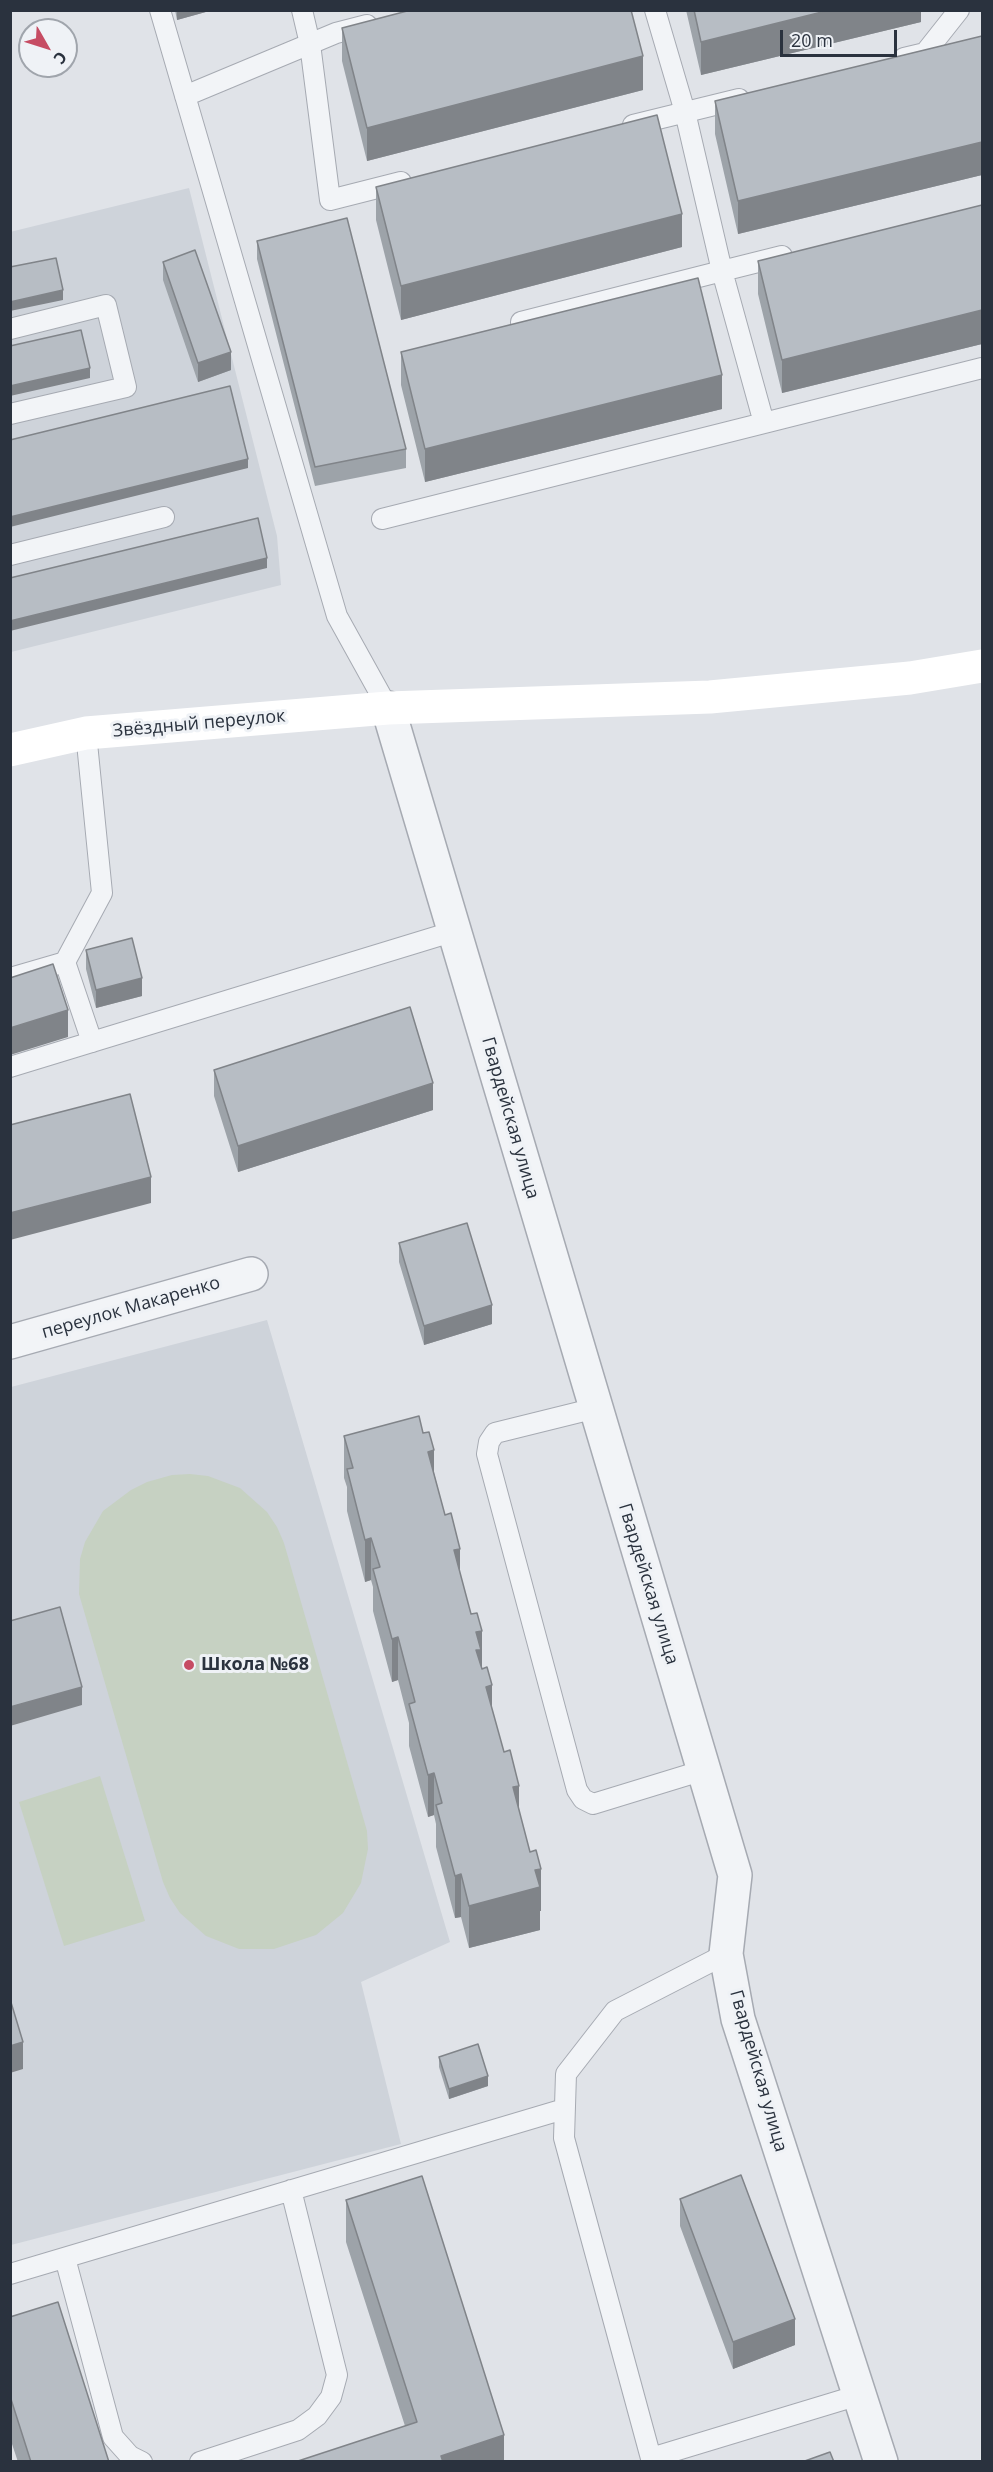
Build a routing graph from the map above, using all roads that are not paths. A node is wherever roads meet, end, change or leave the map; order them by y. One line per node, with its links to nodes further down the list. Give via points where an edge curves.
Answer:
1 (160, 10): 9 (lane)
2 (302, 10): 6 (lane)
3 (656, 10): 10 (lane)
4 (959, 10): 7 (lane, via 925,53)
5 (381, 22): 6 (lane)
6 (310, 44): 9 (lane); 12 (lane, via 330,200)
7 (891, 61)
8 (753, 95): 10 (lane)
9 (185, 96): 24 (lane, via 337,616)
10 (685, 112): 11 (lane); 14 (lane)
11 (616, 129)
12 (422, 177)
13 (801, 251): 14 (lane)
14 (722, 271): 15 (lane); 19 (lane)
15 (507, 326)
16 (10, 328): 18 (lane, via 106,305 126,387)
17 (982, 368): 19 (lane)
18 (10, 414)
19 (764, 423): 21 (lane)
20 (164, 517): 22 (lane)
21 (382, 519)
22 (10, 555)
23 (982, 666): 24 (street, Звёздный переулок, via 909,678 710,696)
24 (388, 708): 25 (street, Звёздный переулок); 27 (street, Гвардейская улица)
25 (86, 733): 26 (street, Звёздный переулок); 28 (lane, via 102,893)
26 (10, 750)
27 (455, 931): 30 (lane); 34 (street, Гвардейская улица)
28 (65, 962): 29 (lane); 30 (lane)
29 (10, 978)
30 (92, 1042): 31 (lane)
31 (10, 1067)
32 (251, 1274): 33 (street, переулок Макаренко)
33 (10, 1342)
34 (596, 1408): 35 (street, Гвардейская улица); 35 (lane, via 495,1432 487,1454 577,1790 593,1804)
35 (704, 1770): 36 (street, Гвардейская улица, via 735,1875)
36 (726, 1954): 37 (lane, via 615,2011 566,2074); 41 (street, Гвардейская улица, via 738,2019)
37 (564, 2109): 38 (lane); 42 (lane, via 564,2138)
38 (291, 2190): 39 (lane); 44 (lane, via 337,2375 331,2397 317,2416 298,2430)
39 (65, 2258): 40 (lane); 43 (lane, via 113,2437 130,2456)
40 (10, 2274)
41 (859, 2395): 42 (lane); 45 (street, Гвардейская улица)
42 (651, 2460)
43 (142, 2462)
44 (200, 2462)
45 (881, 2462)

